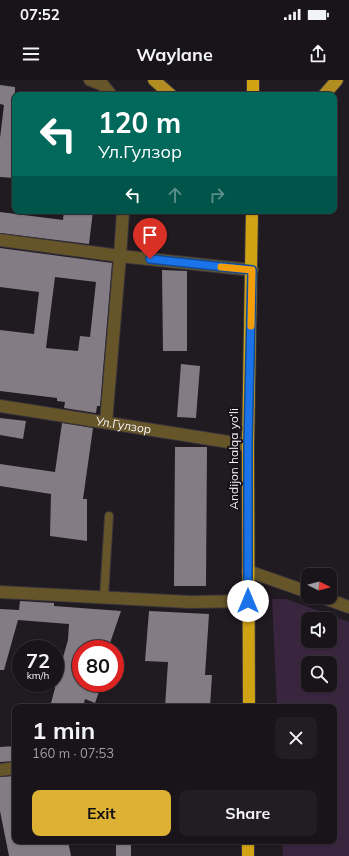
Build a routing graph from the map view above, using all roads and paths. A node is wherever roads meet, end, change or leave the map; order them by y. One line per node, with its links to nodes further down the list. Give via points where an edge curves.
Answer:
1 (90, 80): 5 (street, via 103,85)
2 (154, 80): 6 (main road)
3 (253, 80): 7 (highway)
4 (337, 80): 8 (main road)
5 (109, 92)
6 (168, 92)
7 (253, 92)
8 (327, 92)
9 (123, 214): 12 (street)
10 (252, 214): 13 (highway, Andijon halqa yo‘li)
11 (0, 240): 12 (street)
12 (120, 256): 13 (street); 15 (street)
13 (252, 270): 16 (highway, Andijon halqa yo‘li)
14 (0, 406): 15 (street, Ул.Гулзор)
15 (106, 422): 16 (street, Ул.Гулзор)
16 (248, 444): 18 (highway, Andijon halqa yo‘li)
17 (109, 516): 21 (lane)
18 (248, 571): 19 (street); 22 (highway, Andijon halqa yo‘li)
19 (301, 590)
20 (0, 592): 21 (street)
21 (104, 597): 22 (street, via 190,602)
22 (248, 601): 25 (highway, Andijon halqa yo‘li)
23 (337, 603): 24 (street)
24 (349, 607)
25 (248, 704)
26 (12, 768): 27 (street)
27 (0, 770)
28 (248, 844): 29 (highway)
29 (248, 856)

